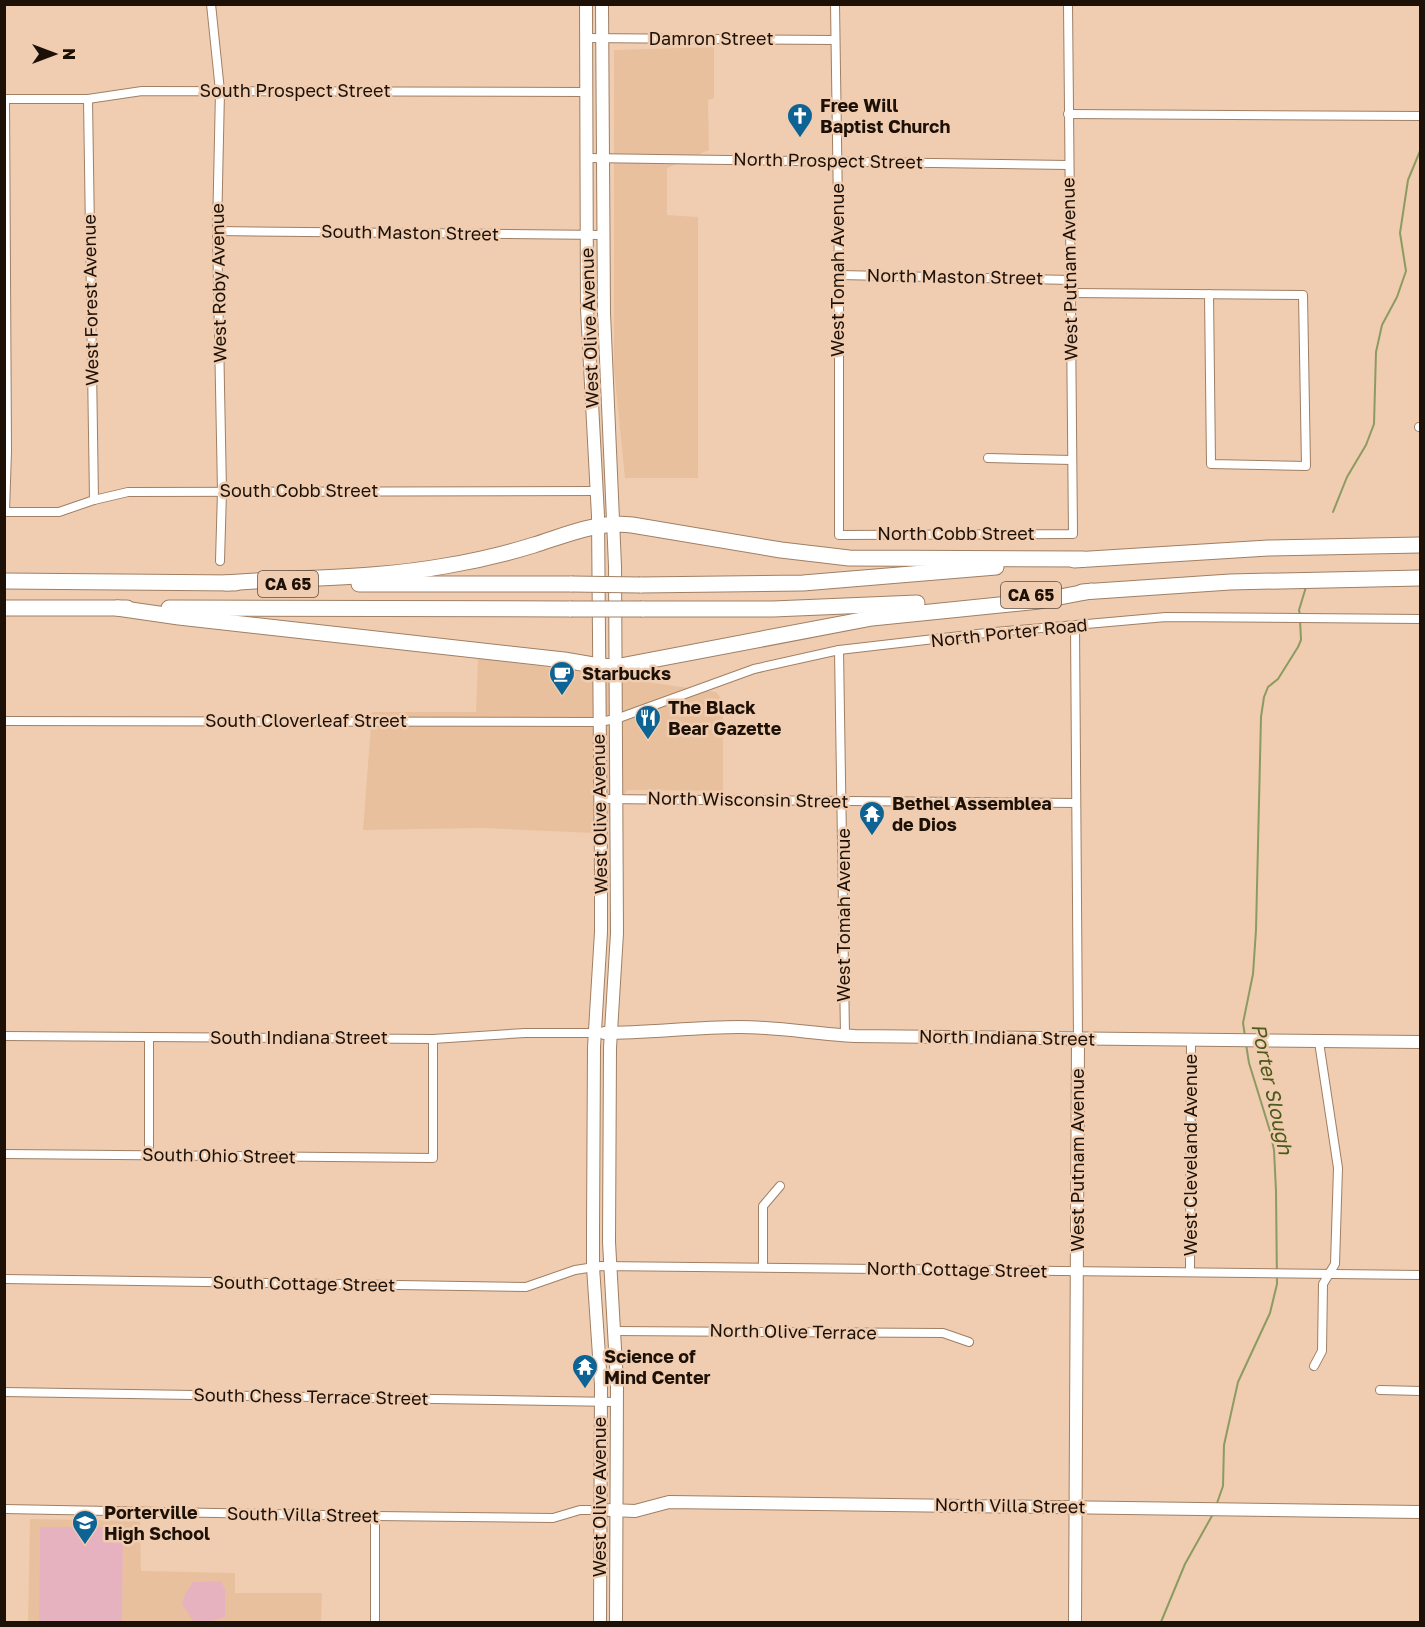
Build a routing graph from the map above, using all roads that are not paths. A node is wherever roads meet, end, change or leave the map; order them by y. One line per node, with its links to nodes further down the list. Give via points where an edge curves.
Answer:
1 (211, 4): 9 (street, West Roby Avenue)
2 (586, 4): 6 (main road, West Olive Avenue)
3 (602, 4): 7 (main road, West Olive Avenue)
4 (835, 4): 8 (street, West Tomah Avenue)
5 (1068, 4): 13 (street, West Putnam Avenue)
6 (586, 38): 7 (street, Damron Street); 10 (main road, West Olive Avenue)
7 (602, 38): 8 (street, Damron Street); 16 (main road, West Olive Avenue)
8 (835, 40): 17 (street, West Tomah Avenue)
9 (220, 91): 10 (street, South Prospect Street); 12 (street, South Prospect Street, via 142,90); 19 (street, West Roby Avenue)
10 (586, 92): 15 (main road, West Olive Avenue)
11 (5, 99): 12 (street, South Prospect Street); 33 (street)
12 (88, 99): 32 (street, West Forest Avenue)
13 (1068, 114): 14 (street); 18 (street, West Putnam Avenue)
14 (1420, 116)
15 (587, 158): 16 (street, North Prospect Street); 20 (main road, West Olive Avenue)
16 (602, 158): 17 (street, North Prospect Street); 21 (main road, West Olive Avenue)
17 (837, 160): 18 (street, North Prospect Street); 22 (street, West Tomah Avenue)
18 (1068, 165): 23 (street, West Putnam Avenue)
19 (218, 231): 20 (street, South Maston Street); 30 (street, West Roby Avenue)
20 (587, 235): 21 (street, South Maston Street); 26 (main road, West Olive Avenue)
21 (603, 235): 27 (main road, West Olive Avenue)
22 (839, 275): 23 (street, North Maston Street); 36 (street, West Tomah Avenue)
23 (1071, 280): 24 (street, West Putnam Avenue)
24 (1071, 293): 25 (street); 29 (street, West Putnam Avenue)
25 (1209, 294): 25 (street, via 1303,295 1306,466 1211,464)
26 (592, 394): 27 (main road, via 599,404 603,429); 31 (main road, West Olive Avenue)
27 (609, 432): 34 (main road, West Olive Avenue)
28 (988, 458): 29 (street)
29 (1072, 460): 35 (street, West Putnam Avenue)
30 (222, 491): 31 (street, South Cobb Street); 32 (street, South Cobb Street, via 128,492); 39 (street, West Roby Avenue)
31 (597, 491): 34 (main road, West Olive Avenue)
32 (93, 500): 33 (street, South Cobb Street, via 59,512)
33 (5, 512)
34 (606, 525): 38 (highway, via 654,528 849,558); 42 (highway, via 441,567); 49 (main road, West Olive Avenue); 50 (main road, West Olive Avenue)
35 (1073, 534): 36 (street, North Cobb Street)
36 (838, 535)
37 (1420, 545): 38 (highway, CA 65)
38 (1083, 559): 42 (highway, CA 65, bridge, via 776,585)
39 (220, 561)
40 (1420, 578): 43 (highway, CA 65, via 1230,582)
41 (4, 581): 42 (highway, CA 65)
42 (226, 583)
43 (1091, 591): 45 (highway, CA 65, bridge, via 842,607); 50 (highway, via 1039,601 872,618)
44 (4, 608): 45 (highway, CA 65)
45 (117, 608): 49 (highway)
46 (1420, 619): 47 (street, North Porter Road, via 1166,617)
47 (1075, 626): 48 (street, North Porter Road); 56 (street, West Putnam Avenue)
48 (839, 650): 52 (street, North Porter Road, via 754,669); 55 (street, West Tomah Avenue)
49 (599, 666): 50 (highway); 52 (main road, West Olive Avenue)
50 (615, 667): 52 (main road, West Olive Avenue)
51 (4, 721): 52 (street, South Cloverleaf Street)
52 (608, 721): 53 (main road, West Olive Avenue); 54 (main road, West Olive Avenue)
53 (600, 799): 54 (street, North Wisconsin Street); 57 (main road, West Olive Avenue, via 601,932)
54 (617, 799): 55 (street, North Wisconsin Street); 58 (main road, West Olive Avenue, via 617,933)
55 (843, 801): 56 (street, North Wisconsin Street); 59 (street, West Tomah Avenue)
56 (1076, 803): 63 (street, West Putnam Avenue)
57 (594, 1033): 58 (main road, North Indiana Street); 62 (street, South Indiana Street); 70 (main road, West Olive Avenue)
58 (611, 1033): 59 (main road, North Indiana Street, via 740,1027); 70 (main road, West Olive Avenue)
59 (845, 1035): 63 (main road, North Indiana Street)
60 (4, 1036): 61 (street, South Indiana Street)
61 (149, 1038): 62 (street, South Indiana Street); 68 (street)
62 (433, 1039): 68 (street, South Ohio Street, via 433,1158)
63 (1078, 1039): 64 (main road, North Indiana Street); 72 (main road, West Putnam Avenue)
64 (1191, 1040): 65 (main road, North Indiana Street); 73 (street, West Cleveland Avenue)
65 (1320, 1042): 66 (main road, North Indiana Street); 74 (street, via 1338,1168 1335,1264)
66 (1420, 1042)
67 (4, 1154): 68 (street, South Ohio Street)
68 (149, 1155)
69 (780, 1186): 71 (street, via 763,1206)
70 (601, 1266): 71 (street, North Cottage Street); 76 (street, South Cottage Street, via 575,1270 526,1287); 77 (main road, West Olive Avenue); 83 (main road, West Olive Avenue)
71 (763, 1267): 72 (street, North Cottage Street)
72 (1078, 1271): 73 (street, North Cottage Street); 85 (main road, West Putnam Avenue)
73 (1190, 1271): 74 (street, North Cottage Street)
74 (1328, 1273): 75 (street, North Cottage Street); 79 (street, via 1323,1284 1322,1351)
75 (1420, 1275)
76 (4, 1279)
77 (614, 1330): 78 (street, North Olive Terrace, via 943,1333); 84 (main road, West Olive Avenue)
78 (969, 1342)
79 (1314, 1365)
80 (1380, 1390): 81 (street)
81 (1420, 1391)
82 (4, 1392): 83 (street, South Chess Terrace Street)
83 (601, 1402): 84 (street, South Chess Terrace Street); 87 (main road, West Olive Avenue)
84 (617, 1402): 88 (main road, West Olive Avenue)
85 (1077, 1508): 88 (main road, North Villa Street, via 669,1502 635,1511); 89 (main road, North Villa Street); 94 (main road, West Putnam Avenue)
86 (4, 1509): 90 (street, South Villa Street)
87 (600, 1510): 88 (main road, North Villa Street); 90 (street, South Villa Street, via 580,1510 553,1518); 92 (main road, West Olive Avenue)
88 (617, 1511): 93 (main road, West Olive Avenue)
89 (1420, 1512)
90 (375, 1516): 91 (street)
91 (375, 1623)
92 (600, 1623)
93 (616, 1623)
94 (1075, 1623)

